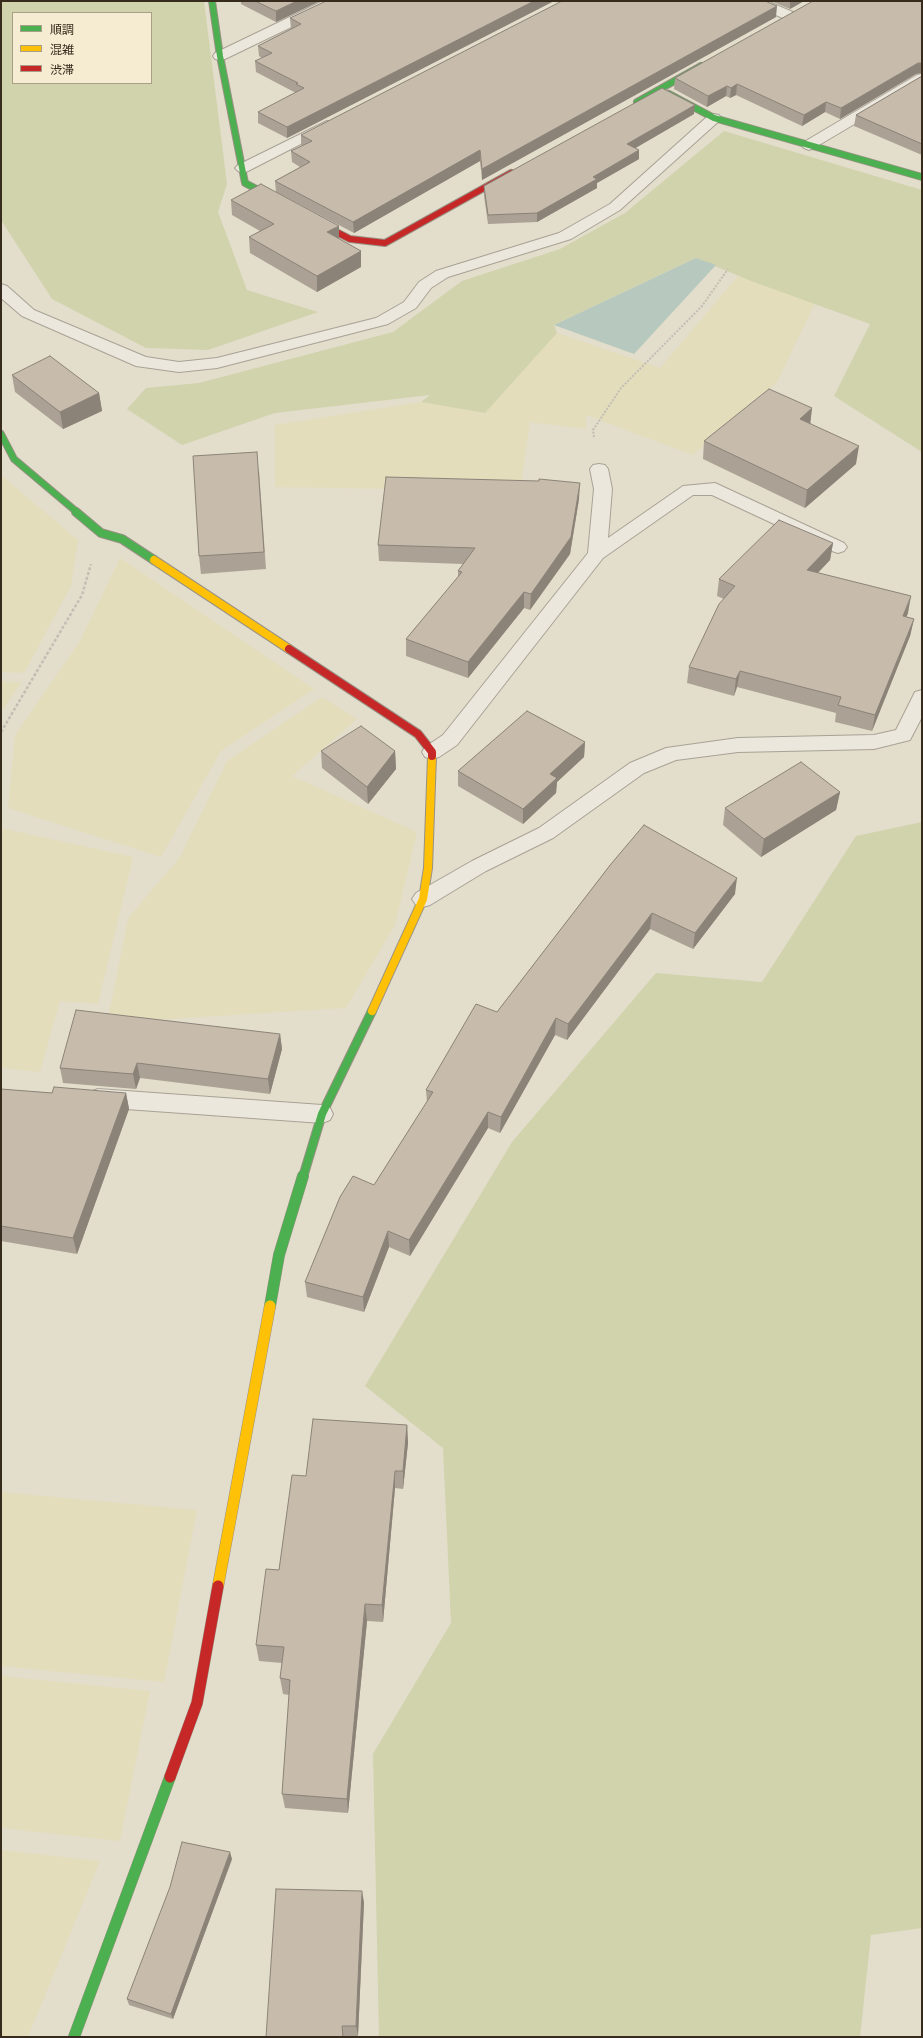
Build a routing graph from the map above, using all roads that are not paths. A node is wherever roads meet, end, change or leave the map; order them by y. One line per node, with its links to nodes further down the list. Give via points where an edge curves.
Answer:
1 (212, 1): 5 (street)
2 (334, 1): 5 (street)
3 (756, 1): 4 (street)
4 (790, 16)
5 (220, 56): 13 (street)
6 (708, 62): 8 (street)
7 (922, 78): 12 (street)
8 (660, 89): 9 (street); 11 (street)
9 (626, 108)
10 (342, 117): 13 (street)
11 (714, 118): 12 (street); 18 (street, via 615,207 565,236 442,274 425,285 410,305 382,321 217,363 178,367 142,362 28,313)
12 (809, 145): 15 (street)
13 (243, 168): 16 (street, via 245,183)
14 (516, 170): 17 (street, via 385,243 350,239)
15 (922, 176)
16 (287, 206)
17 (308, 217)
18 (1, 289)
19 (1, 434): 24 (street, via 14,459 101,532 122,539 418,734)
20 (599, 469): 22 (street, via 602,489)
21 (838, 547): 22 (street, via 715,489 689,490)
22 (598, 554): 24 (street, via 450,740)
23 (922, 697): 25 (street, via 903,735 874,742 738,745 673,753 637,768 546,833 479,866)
24 (432, 752): 25 (street, via 428,868)
25 (423, 899): 27 (street)
26 (74, 1096): 27 (street)
27 (322, 1114): 28 (street, via 279,1255 197,1703)
28 (74, 2037)

